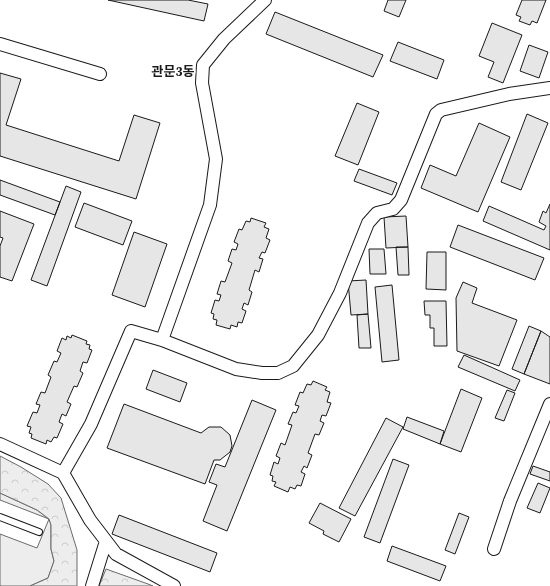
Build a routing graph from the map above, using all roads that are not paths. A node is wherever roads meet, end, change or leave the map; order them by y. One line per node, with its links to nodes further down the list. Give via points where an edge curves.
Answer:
1 (265, 0): 5 (street, via 224,39 203,65 202,83 216,159 210,205)
2 (0, 44): 3 (street)
3 (100, 74)
4 (550, 88): 5 (street, via 509,94 441,110 436,114 401,200 393,209 377,213 368,223 340,293 318,335 293,366 278,373 236,369)
5 (162, 340): 8 (street, via 131,331 91,424)
6 (550, 404): 12 (street, via 510,501)
7 (0, 444): 8 (street)
8 (63, 473): 11 (street, via 90,520)
9 (0, 517): 10 (lane)
10 (39, 532)
11 (106, 541): 13 (street); 14 (street, via 116,554)
12 (494, 549)
13 (92, 586)
14 (174, 586)

